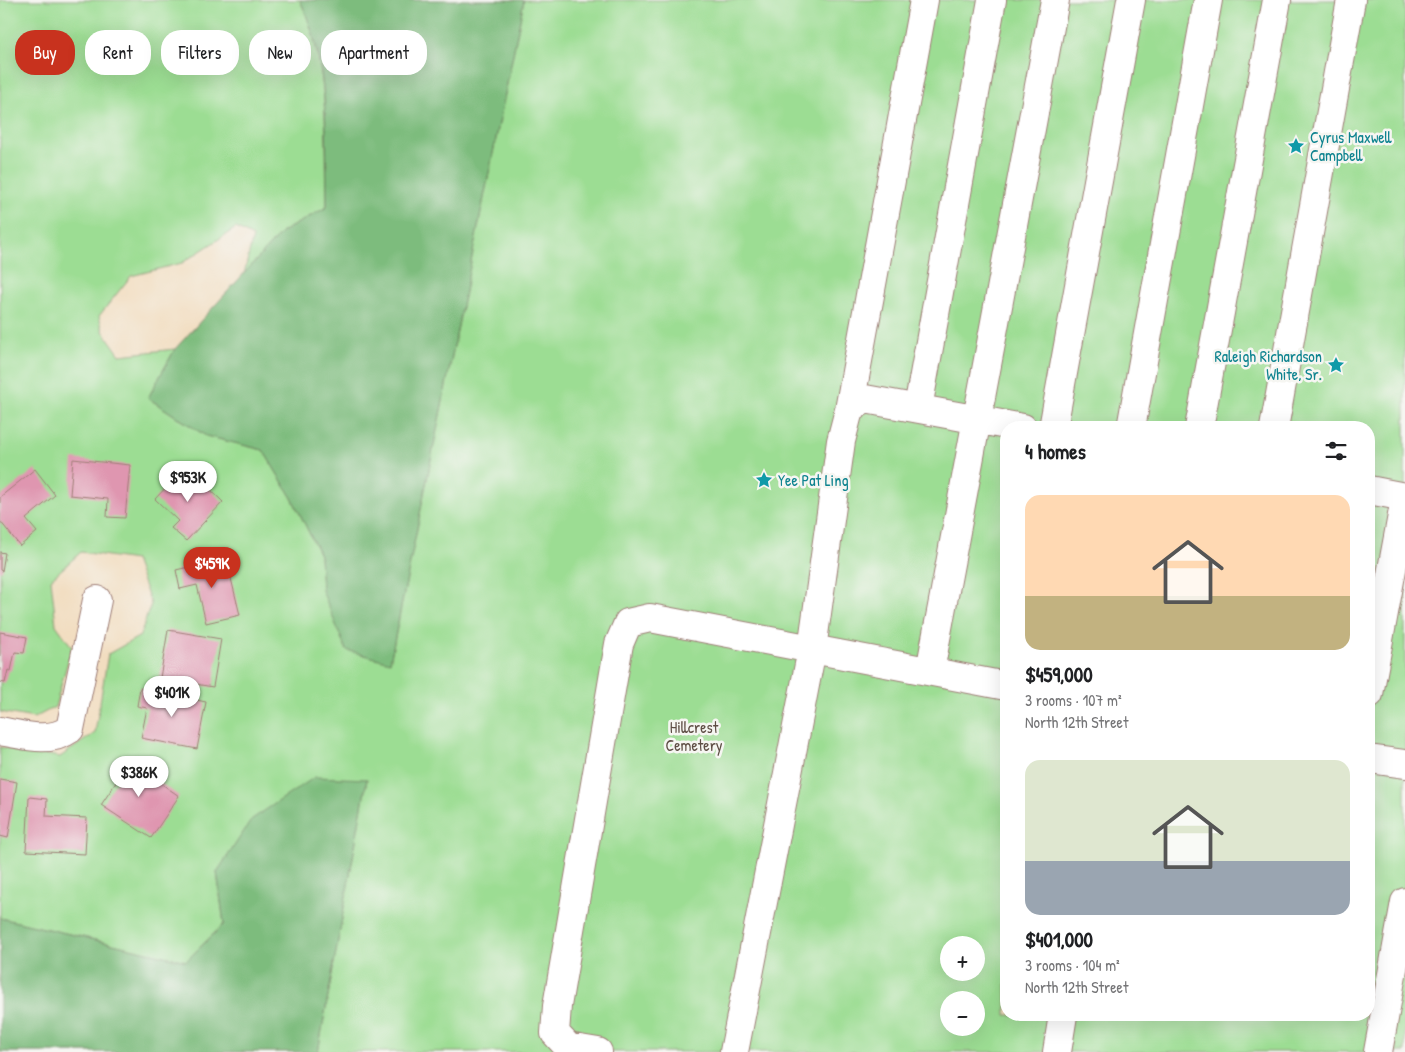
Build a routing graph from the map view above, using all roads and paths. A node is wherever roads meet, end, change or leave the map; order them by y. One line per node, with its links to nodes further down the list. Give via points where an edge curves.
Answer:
1 (924, 0): 9 (street)
2 (992, 0): 8 (street)
3 (1055, 0): 10 (street)
4 (1131, 0): 11 (street)
5 (1208, 0): 12 (street)
6 (1277, 0): 13 (street)
7 (1351, 0): 14 (street)
8 (918, 408): 9 (street, via 865,399); 10 (street)
9 (849, 410): 19 (street, via 841,441)
10 (977, 419): 15 (street); 21 (street)
11 (1055, 421)
12 (1132, 421)
13 (1200, 421)
14 (1275, 421)
15 (1000, 424)
16 (1375, 491): 17 (street)
17 (1405, 498): 20 (street)
18 (97, 600): 23 (street, via 70,729 60,737 37,738)
19 (812, 649): 21 (street); 29 (street, via 650,618 628,623 619,644 556,1015 555,1033 568,1047); 30 (street)
20 (1375, 661)
21 (930, 671): 22 (street)
22 (1000, 685)
23 (0, 731)
24 (1375, 759): 25 (street)
25 (1405, 764)
26 (1405, 902): 31 (street)
27 (1062, 1021): 28 (street)
28 (1059, 1049)
29 (598, 1052)
30 (734, 1052)
31 (1378, 1052)

